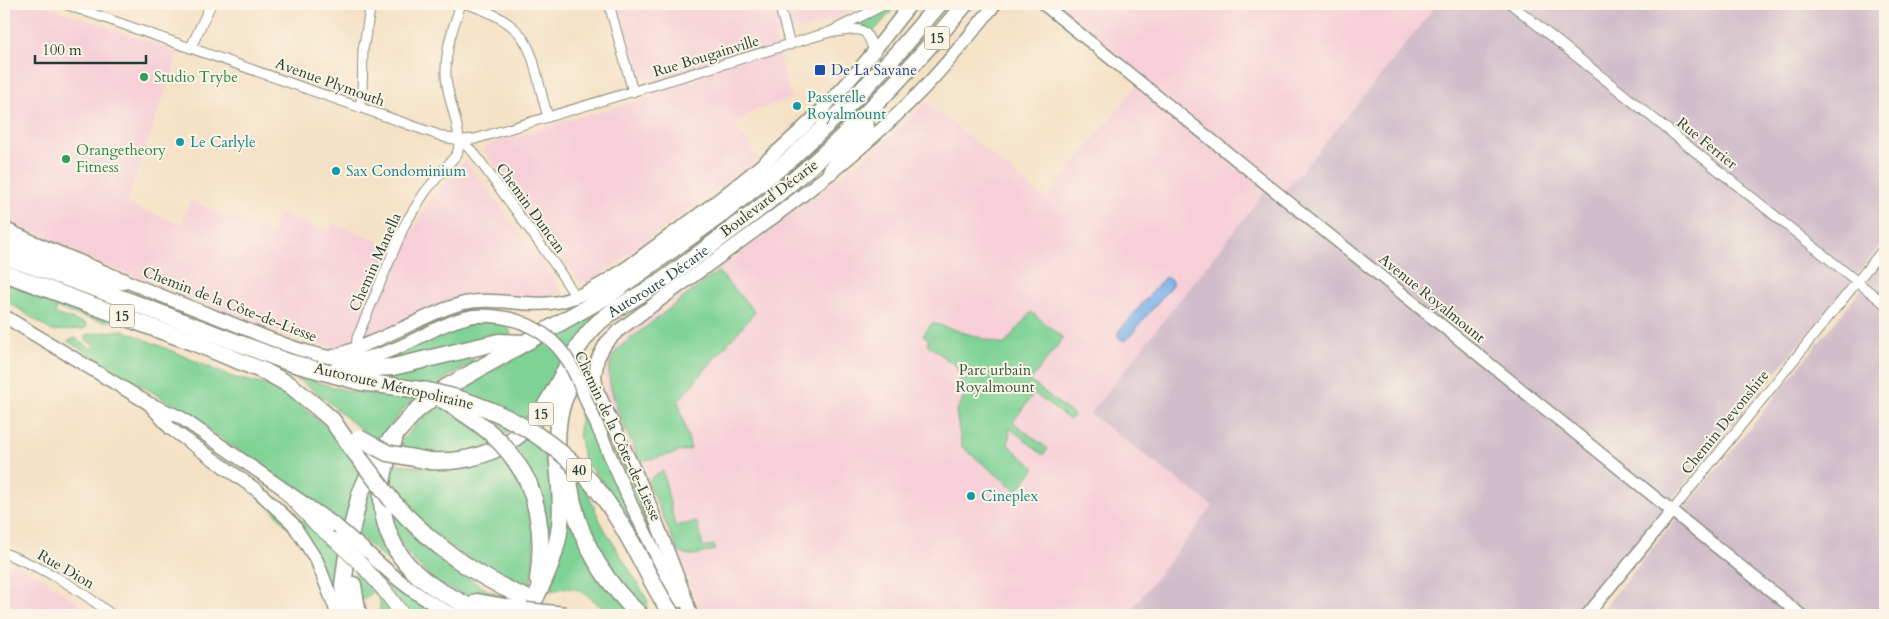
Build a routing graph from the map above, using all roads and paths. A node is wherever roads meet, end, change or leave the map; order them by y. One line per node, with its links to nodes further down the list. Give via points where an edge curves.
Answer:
1 (211, 4): 17 (street)
2 (370, 4): 22 (street)
3 (461, 4): 24 (street, via 449,41 446,70 448,97)
4 (467, 4): 23 (street, via 498,16 523,37 534,61)
5 (609, 4): 19 (street)
6 (779, 4): 16 (street)
7 (886, 4): 15 (street, Rue Bougainville)
8 (912, 4): 18 (main road, Boulevard Décarie)
9 (938, 4): 38 (highway, Autoroute Décarie / 15, via 856,97 756,187 609,296)
10 (965, 4): 20 (highway, Autoroute Décarie / 15)
11 (995, 4): 25 (main road, Boulevard Décarie, via 920,92)
12 (1043, 4): 48 (street, Avenue Royalmount)
13 (1511, 4): 31 (street, Rue Ferrier)
14 (70, 5): 17 (street, Avenue Plymouth)
15 (830, 32): 16 (street, Rue Bougainville); 18 (street, Rue Bougainville, via 865,32)
16 (790, 44): 19 (street, Rue Bougainville)
17 (191, 47): 22 (street, Avenue Plymouth)
18 (874, 52): 33 (main road, Boulevard Décarie, via 836,95 748,177 615,275)
19 (633, 92): 21 (street, Rue Bougainville)
20 (883, 96): 25 (highway, via 877,113); 32 (highway, Autoroute Décarie / 15, via 784,188)
21 (589, 105): 23 (street, Avenue Plymouth)
22 (359, 107): 24 (street, Avenue Plymouth)
23 (548, 117): 24 (street, Avenue Plymouth, via 475,139)
24 (460, 140): 33 (street, Chemin Duncan, via 474,153); 39 (street, Chemin Manella, via 457,154 425,192 401,231 357,338)
25 (831, 171): 63 (main road, Boulevard Décarie, via 618,331 598,358 595,376 598,395 646,495)
26 (4, 228): 27 (main road)
27 (9, 244): 30 (highway, via 98,277); 41 (highway, Autoroute Métropolitaine / 15, via 100,290 269,355)
28 (1885, 247): 31 (street, Chemin Devonshire)
29 (4, 274): 45 (highway, Autoroute Métropolitaine / 15, via 248,364 290,385)
30 (123, 281): 40 (main road, Chemin de la Côte-de-Liesse, via 299,349)
31 (1858, 282): 34 (street, Rue Ferrier); 48 (street, Chemin Devonshire)
32 (658, 283): 43 (highway, via 595,341 578,366); 45 (highway, Autoroute Décarie / 15, bridge, via 611,312 589,333 549,403 523,432 481,455 430,461 404,457 365,442)
33 (576, 296): 39 (main road, Boulevard Décarie, via 540,305 493,301 462,304)
34 (1885, 304)
35 (4, 308): 37 (main road)
36 (4, 316): 37 (main road)
37 (21, 325): 44 (main road)
38 (522, 343): 41 (highway, 15, via 499,342 402,365); 46 (highway, Autoroute Décarie, via 436,394)
39 (356, 350): 40 (main road, Boulevard Décarie)
40 (331, 357): 63 (main road, Chemin de la Côte-de-Liesse, bridge, via 349,360 374,356 449,323 474,316 509,318 549,338 570,364 651,546 682,606)
41 (315, 369): 42 (highway, Autoroute Métropolitaine / 40, via 361,382)
42 (428, 391): 51 (highway, bridge, via 496,436 528,482 541,533); 62 (highway, Autoroute Métropolitaine / 40, bridge, via 497,412 537,435 570,460 596,487 615,514)
43 (567, 392): 51 (highway, via 557,431 560,527 553,561); 52 (highway, via 567,455 571,494 578,520 595,561)
44 (148, 403): 47 (main road, via 180,417); 55 (main road, via 171,429 258,491 293,524 318,562)
45 (332, 420): 61 (highway, Autoroute Métropolitaine, bridge, via 385,492 436,544 491,582)
46 (396, 433): 49 (highway, Autoroute Décarie, via 377,455); 53 (highway, via 382,485 384,514 396,548 411,570 430,586 450,597)
47 (286, 492): 49 (main road, via 317,525)
48 (1672, 511): 64 (street, Chemin Devonshire); 65 (street, Avenue Royalmount)
49 (340, 535): 56 (highway); 57 (highway); 58 (main road, bridge); 59 (main road, bridge, via 366,551 417,594)
50 (4, 553): 54 (street, Rue Dion, via 58,577)
51 (536, 598): 60 (main road)
52 (635, 610)
53 (497, 611): 61 (highway, bridge)
54 (112, 615)
55 (338, 615)
56 (346, 615)
57 (358, 615)
58 (403, 615)
59 (455, 615)
60 (528, 615)
61 (566, 615)
62 (672, 615)
63 (690, 615)
64 (1588, 615)
65 (1801, 615)

